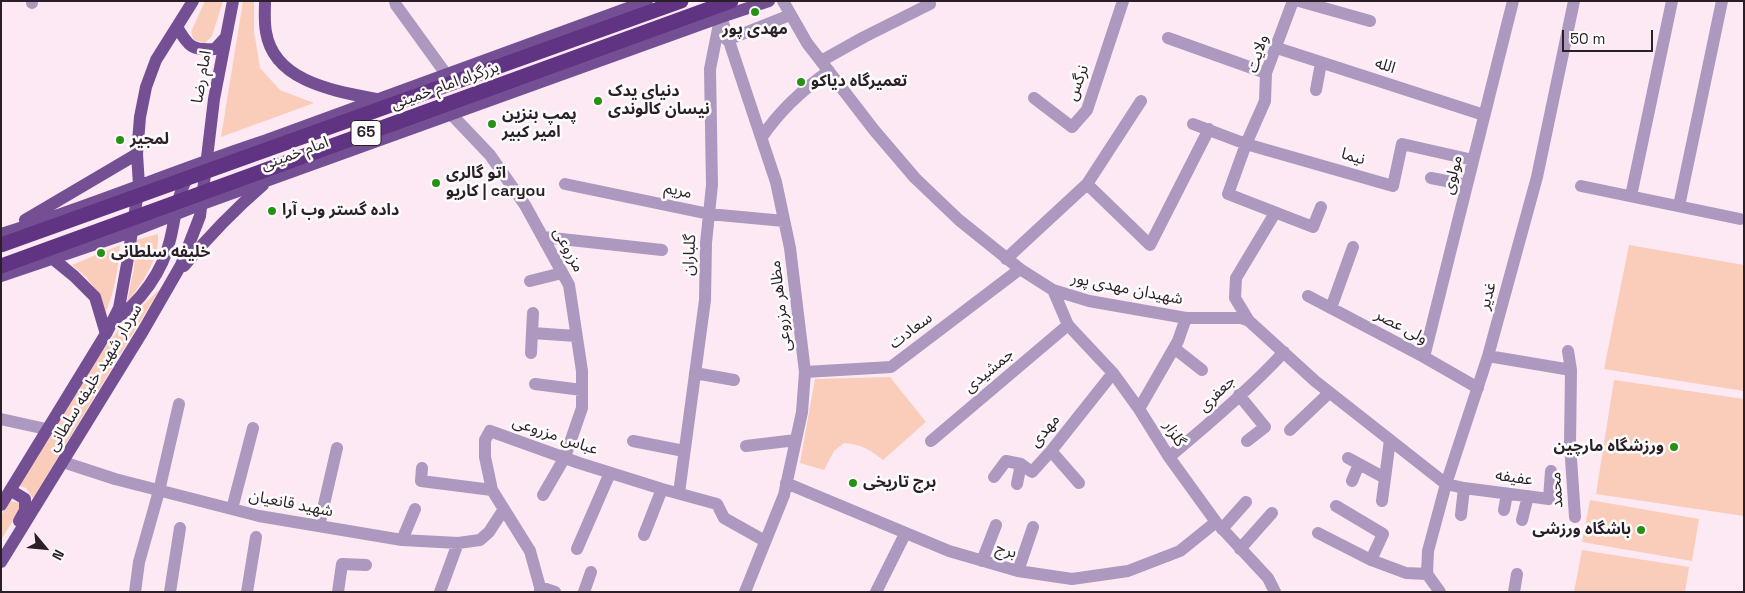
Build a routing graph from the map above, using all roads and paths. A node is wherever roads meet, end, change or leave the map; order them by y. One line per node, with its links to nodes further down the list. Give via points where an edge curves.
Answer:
1 (193, 1): 21 (main road)
2 (233, 1): 22 (main road, امام رضا)
3 (265, 1): 32 (main road, via 266,32 274,54 293,73 328,90)
4 (395, 1): 29 (street)
5 (646, 1): 29 (main road, امام خمینی)
6 (681, 1): 61 (highway, بزرگراه امام خمینی / 65, bridge)
7 (731, 1): 66 (highway, بزرگراه امام خمینی / 65, bridge)
8 (769, 1): 19 (main road, امام خمینی)
9 (784, 1): 18 (street, شهیدان مهدی پور)
10 (1123, 1): 31 (street, نرگس, via 1087,110 1072,127)
11 (1293, 1): 25 (street, ولایت)
12 (1299, 1): 20 (street)
13 (1513, 1): 35 (street, مولوی)
14 (1574, 1): 87 (street, غدیر, via 1537,177)
15 (1672, 1): 50 (street)
16 (1722, 1): 52 (street)
17 (930, 4): 27 (street, via 864,37)
18 (790, 15): 24 (street); 27 (street, شهیدان مهدی پور)
19 (721, 17): 24 (street, مظاهر مزروعی); 34 (main road, امام خمینی); 55 (street, گلباران, via 710,69 712,185)
20 (1370, 21)
21 (177, 27): 22 (main road, via 187,44 201,50 215,49); 40 (main road, via 156,60 146,87)
22 (225, 38): 41 (main road, امام رضا)
23 (1168, 38): 28 (street)
24 (727, 40): 38 (street, مظاهر مزروعی)
25 (1277, 48): 26 (street, الله); 28 (street, ولایت)
26 (1321, 63): 30 (street); 35 (street, الله)
27 (825, 66): 38 (street, via 774,118); 65 (street, شهیدان مهدی پور, via 915,178)
28 (1266, 73): 39 (street, ولایت, via 1265,101)
29 (446, 74): 32 (main road, امام خمینی)
30 (1316, 90)
31 (1034, 98)
32 (376, 99): 41 (main road, امام خمینی)
33 (1141, 101): 46 (street)
34 (451, 114): 44 (main road, امام خمینی); 60 (street, مزروعی, via 490,155)
35 (1484, 116): 42 (street, مولوی)
36 (1194, 124): 37 (street, نیما)
37 (1209, 130): 39 (street, نیما); 46 (street, via 1150,245)
38 (762, 137): 58 (street, مظاهر مزروعی)
39 (1246, 144): 42 (street, نیما, via 1393,186 1402,144); 54 (street, ولایت, via 1228,194)
40 (137, 154): 47 (main road); 61 (main road)
41 (207, 159): 47 (main road, امام خمینی); 51 (main road, امام رضا); 56 (main road, via 186,181)
42 (1473, 160): 48 (street, مولوی)
43 (1431, 178): 48 (street)
44 (270, 180): 51 (main road, امام خمینی); 70 (main road, via 210,235)
45 (566, 184): 55 (street, مریم)
46 (1088, 184): 65 (street)
47 (139, 185): 59 (main road, سردار شهید خلیفه سلطانی); 61 (main road, امام خمینی)
48 (1467, 185): 88 (street, مولوی)
49 (1582, 186): 50 (street)
50 (1631, 196): 52 (street)
51 (202, 204): 56 (main road, امام خمینی); 70 (main road, سردار شهید خلیفه سلطانی)
52 (1679, 206): 57 (street)
53 (1322, 207): 54 (street, via 1313,227)
54 (1275, 212): 78 (street, via 1236,278 1235,298)
55 (709, 214): 58 (street, مریم); 92 (street, گلباران, via 705,300)
56 (175, 215): 59 (main road, امام خمینی); 77 (main road, via 162,263 127,312)
57 (1740, 219)
58 (784, 221): 91 (street, مظاهر مزروعی)
59 (131, 232): 64 (main road, امام خمینی); 77 (main road, سردار شهید خلیفه سلطانی, via 124,286)
60 (543, 237): 63 (street); 68 (street, مزروعی)
61 (2, 238)
62 (1353, 247): 74 (street)
63 (662, 250)
64 (52, 258): 69 (main road, امام خمینی); 81 (main road, via 95,297)
65 (1006, 259): 67 (street, شهیدان مهدی پور)
66 (1, 266)
67 (1020, 270): 72 (street, شهیدان مهدی پور); 91 (street, سعادت, via 891,367)
68 (562, 272): 71 (street); 82 (street, مزروعی, via 569,285)
69 (1, 276)
70 (172, 281): 118 (main road, سردار شهید خلیفه سلطانی)
71 (530, 281)
72 (1053, 290): 76 (street, شهیدان مهدی پور, via 1088,301); 79 (street, گلزار)
73 (1308, 296): 74 (street, ولی عصر)
74 (1331, 308): 88 (street, ولی عصر)
75 (533, 313): 80 (street)
76 (1186, 318): 78 (street, شهیدان مهدی پور, via 1241,318); 83 (street)
77 (113, 321): 81 (main road, سردار شهید خلیفه سلطانی)
78 (1249, 321): 85 (street)
79 (1068, 325): 93 (street, گلزار); 109 (street, جمشیدی)
80 (532, 333): 82 (street); 86 (street)
81 (106, 334): 104 (main road, سردار شهید خلیفه سلطانی)
82 (576, 336): 97 (street, مزروعی)
83 (1174, 348): 89 (street); 101 (street)
84 (1568, 350): 90 (street, محمد)
85 (1284, 352): 98 (street); 99 (street, جعفری)
86 (531, 353)
87 (1488, 356): 90 (street); 96 (street, غدیر)
88 (1424, 357): 96 (street, ولی عصر)
89 (1202, 370)
90 (1570, 370): 150 (street, محمد, via 1570,444)
91 (805, 372): 106 (street, مظاهر مزروعی)
92 (695, 373): 94 (street); 113 (street, گلباران)
93 (1113, 373): 101 (street, گلزار); 114 (street, مهدی)
94 (734, 380)
95 (535, 384): 97 (street)
96 (1478, 388): 130 (street, غدیر)
97 (582, 390): 115 (street, مزروعی, via 582,408)
98 (1329, 393): 105 (street); 107 (street)
99 (1239, 395): 110 (street, via 1265,426); 116 (street, جعفری)
100 (179, 404): 135 (street)
101 (1139, 409): 116 (street, گلزار)
102 (1, 419): 104 (street)
103 (253, 428): 144 (street)
104 (46, 429): 132 (main road, سردار شهید خلیفه سلطانی)
105 (1290, 430)
106 (796, 440): 111 (street); 127 (street, مظاهر مزروعی)
107 (1390, 440): 125 (street); 130 (street)
108 (633, 441): 113 (street)
109 (931, 441)
110 (1248, 441)
111 (746, 446)
112 (337, 448): 153 (street)
113 (684, 451): 136 (street, گلباران)
114 (1051, 451): 119 (street, مهدی, via 1032,472); 128 (street)
115 (565, 457): 123 (street, عباس مزروعی); 134 (street, عباس مزروعی, via 490,431 485,440 485,457); 138 (street, مزروعی)
116 (1169, 458): 154 (street, گلزار)
117 (1348, 458): 120 (street)
118 (63, 462): 135 (street, شهید قانعیان); 167 (main road, سردار شهید خلیفه سلطانی)
119 (1021, 464): 124 (street, مهدی, via 1006,461); 129 (street)
120 (1360, 464): 125 (street); 126 (street)
121 (422, 468): 134 (street, via 420,481)
122 (1551, 471): 139 (street, عفیفه, via 1549,499)
123 (610, 472): 133 (street, عباس مزروعی); 164 (street)
124 (994, 477)
125 (1385, 478): 140 (street)
126 (1352, 481)
127 (786, 483): 158 (street, برج); 162 (street, مظاهر مزروعی)
128 (1079, 483)
129 (1016, 484)
130 (1446, 484): 131 (street, عفیفه); 172 (street, غدیر, via 1428,551)
131 (1464, 488): 137 (street, عفیفه); 149 (street)
132 (6, 489): 142 (main road, سردار شهید خلیفه سلطانی); 167 (main road, via 25,498 26,510 13,530)
133 (662, 489): 136 (street, عباس مزروعی); 159 (street)
134 (492, 490): 146 (street, عباس مزروعی)
135 (160, 491): 144 (street, شهید قانعیان); 175 (street, via 139,562)
136 (679, 493): 162 (street, عباس مزروعی, via 718,504 724,518)
137 (1507, 494): 139 (street, عفیفه); 147 (street)
138 (543, 495)
139 (1528, 496): 151 (street)
140 (1382, 501)
141 (1246, 502): 154 (street, برج)
142 (1, 505)
143 (1336, 506): 166 (street, via 1383,534)
144 (232, 509): 153 (street, شهید قانعیان)
145 (415, 509): 161 (street)
146 (504, 509): 163 (street, شهید قانعیان, via 480,540); 174 (street, عباس مزروعی, via 530,550)
147 (1504, 510)
148 (1272, 513): 165 (street)
149 (1461, 515)
150 (1575, 517)
151 (1522, 520)
152 (996, 525): 168 (street)
153 (319, 526): 161 (street, شهید قانعیان)
154 (1219, 526): 165 (street, گلزار); 170 (street, برج, via 1180,551 1128,571 1072,579)
155 (1033, 527): 170 (street)
156 (180, 528): 176 (street)
157 (1318, 533): 166 (street)
158 (906, 534): 168 (street, برج); 183 (street)
159 (644, 535)
160 (256, 537): 177 (street)
161 (402, 540): 163 (street, شهید قانعیان)
162 (765, 541): 182 (street, مظاهر مزروعی)
163 (458, 543): 179 (street)
164 (577, 549)
165 (1240, 549): 184 (street, گلزار, via 1268,578)
166 (1372, 560): 172 (street, via 1406,573)
167 (1, 561)
168 (982, 561): 170 (street, برج)
169 (366, 565): 178 (street, via 342,564)
170 (1018, 571)
171 (591, 572): 181 (street)
172 (1427, 574): 185 (street)
173 (1517, 574): 186 (street)
174 (540, 589): 180 (street)
175 (135, 592)
176 (170, 592)
177 (247, 592)
178 (338, 592)
179 (440, 592)
180 (555, 592)
181 (584, 592)
182 (745, 592)
183 (876, 592)
184 (1275, 592)
185 (1440, 592)
186 (1514, 592)

